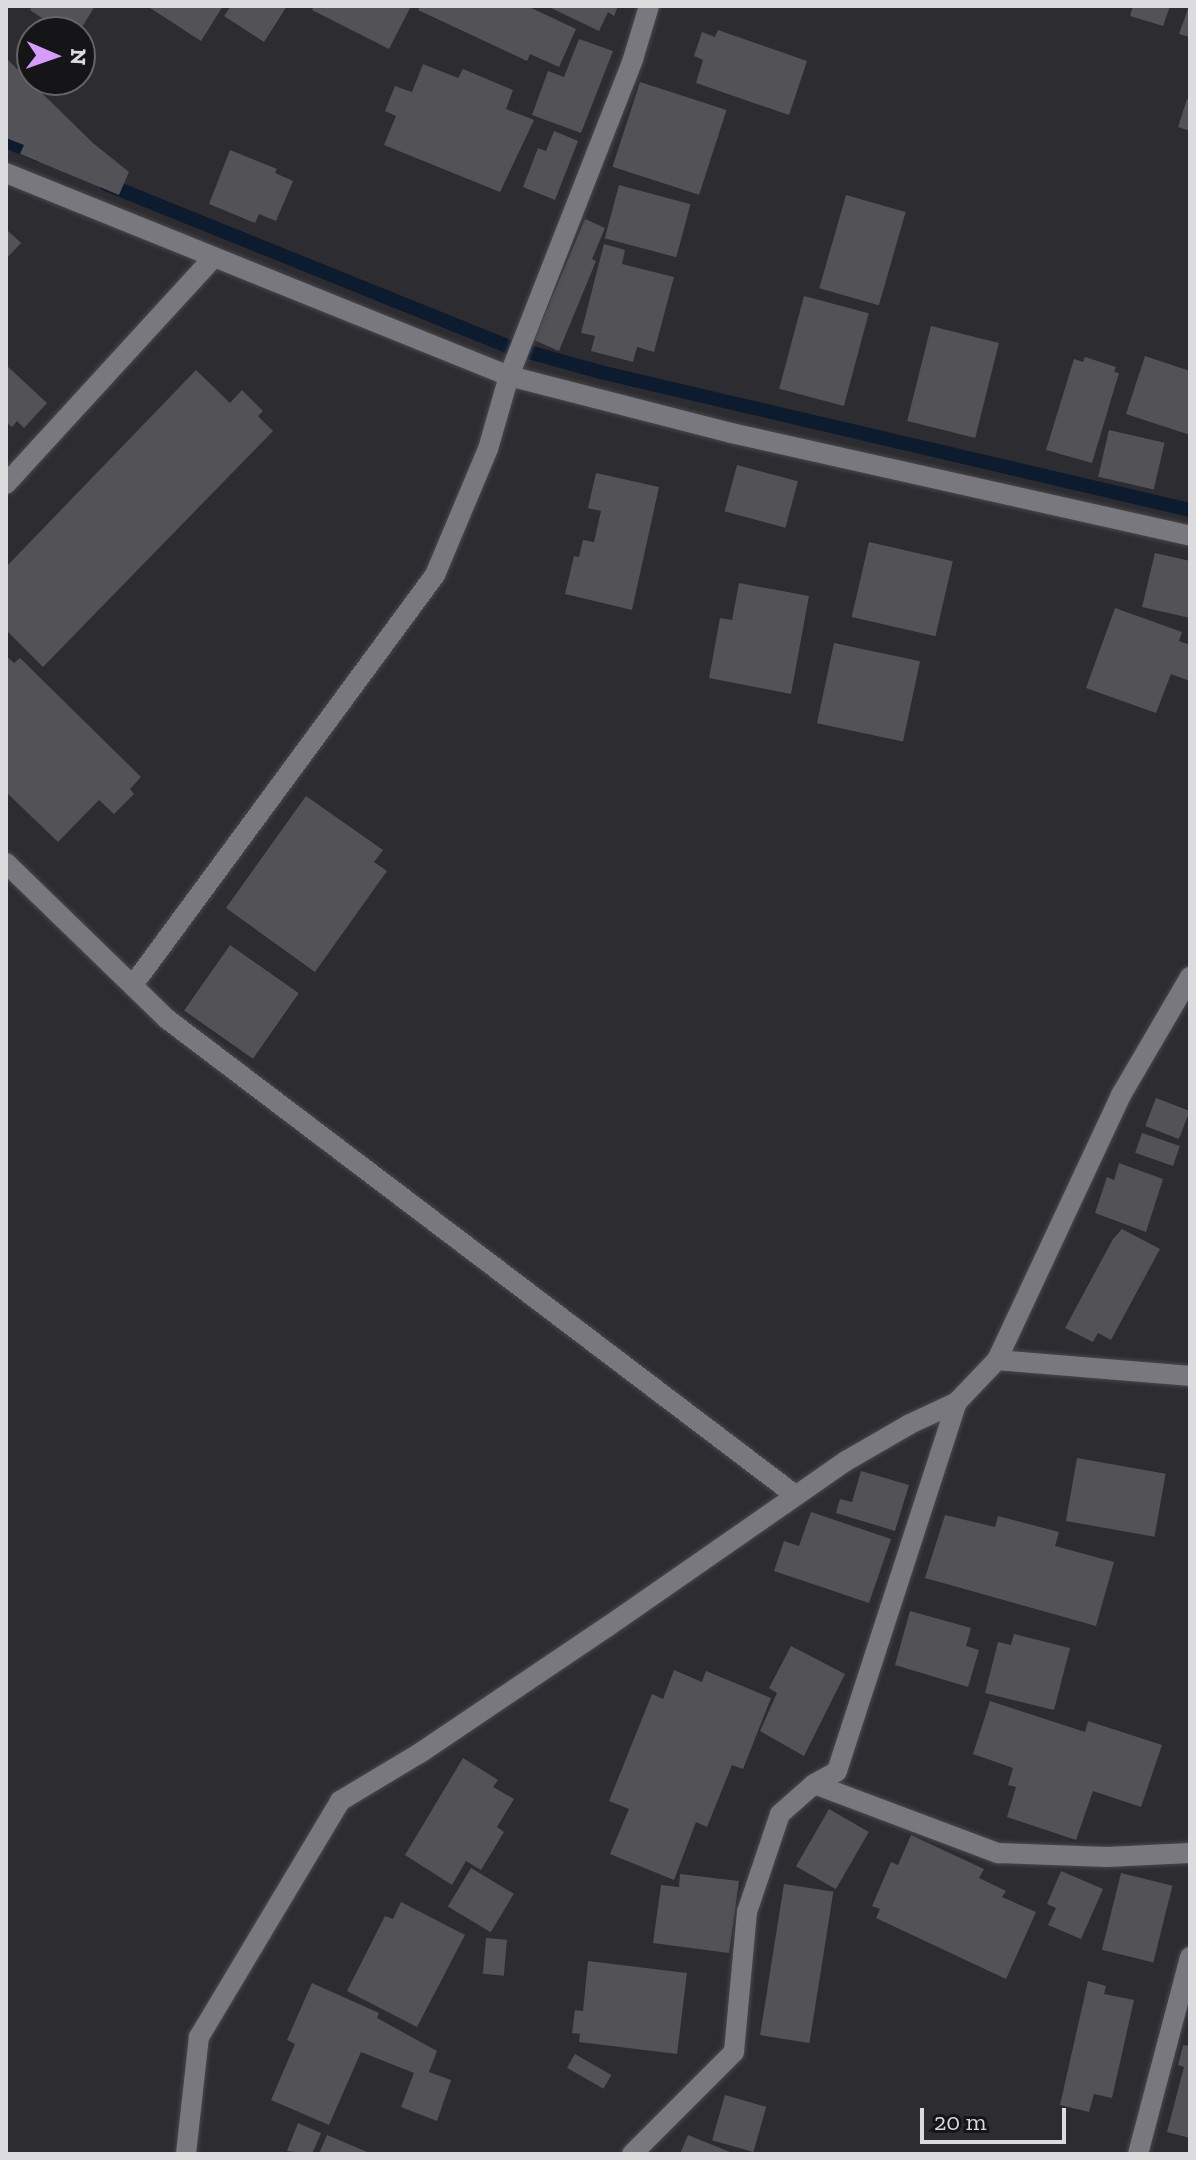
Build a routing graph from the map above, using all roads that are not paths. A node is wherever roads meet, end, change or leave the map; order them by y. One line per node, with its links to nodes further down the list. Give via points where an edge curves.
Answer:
1 (649, 6): 4 (street)
2 (6, 173): 3 (street)
3 (212, 259): 4 (street); 5 (street)
4 (509, 376): 6 (street, via 731,433); 9 (street, via 488,449 435,575)
5 (6, 484)
6 (1190, 536)
7 (6, 863): 9 (street)
8 (1190, 977): 10 (street, via 1121,1095)
9 (133, 985): 13 (street, via 179,1029)
10 (997, 1360): 11 (street); 12 (street)
11 (1190, 1376)
12 (957, 1402): 13 (street, via 866,1448); 14 (street, via 837,1771)
13 (795, 1495): 17 (street, via 420,1753 340,1801 199,2037)
14 (814, 1784): 15 (street, via 998,1853); 18 (street, via 780,1814 747,1912 734,2052)
15 (1190, 1853)
16 (1190, 1957): 19 (street)
17 (186, 2154)
18 (632, 2154)
19 (1138, 2154)

